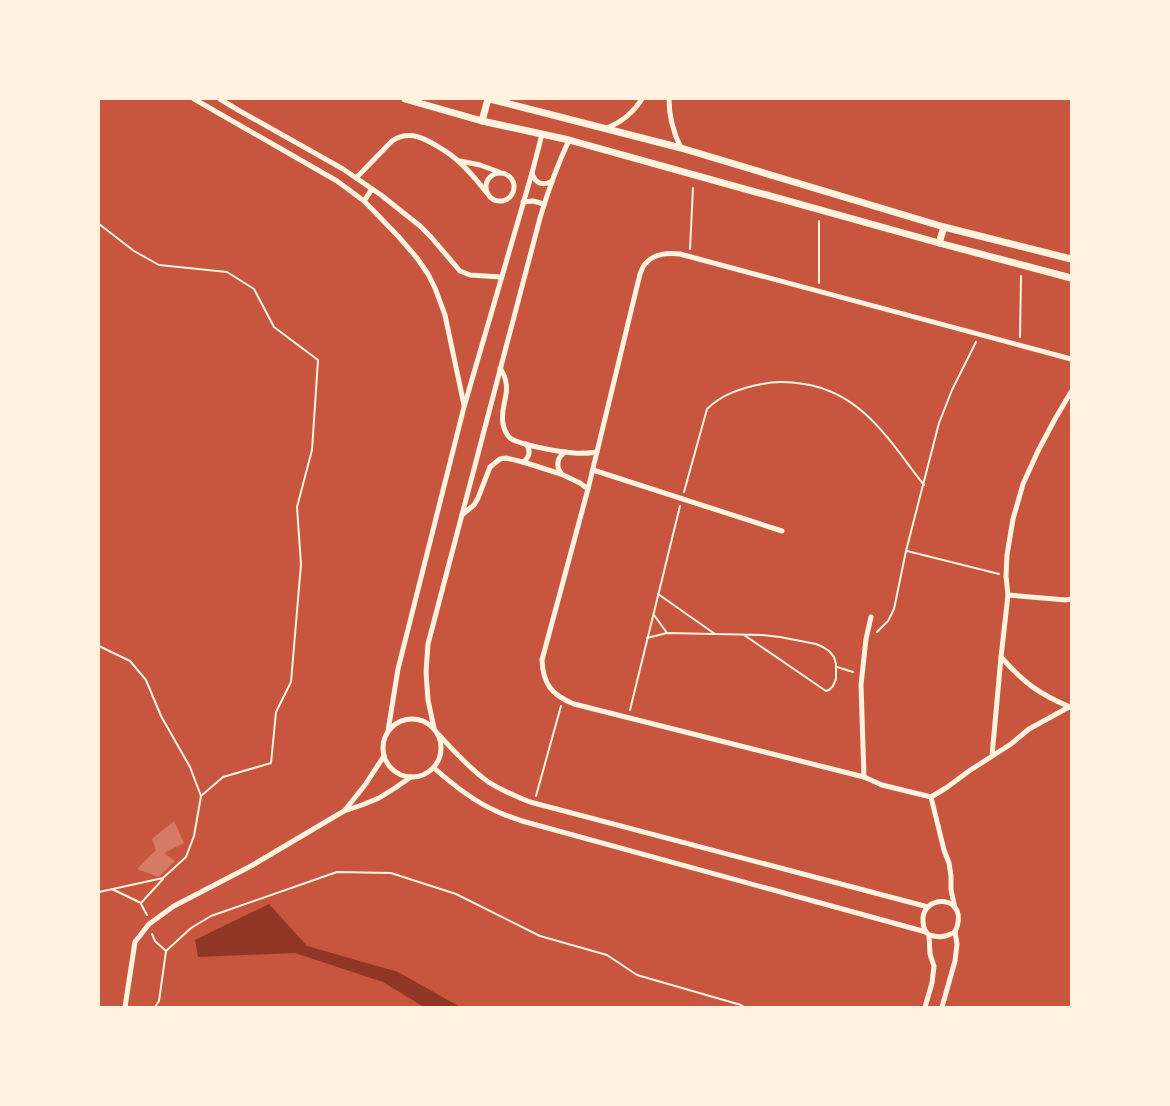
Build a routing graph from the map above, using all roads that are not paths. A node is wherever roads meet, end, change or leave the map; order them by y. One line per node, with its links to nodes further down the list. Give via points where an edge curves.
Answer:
1 (194, 99): 19 (street, via 337,181)
2 (220, 99): 15 (street)
3 (405, 99): 7 (street)
4 (489, 99): 7 (street); 8 (street)
5 (642, 99): 8 (street, via 628,116)
6 (669, 99): 11 (street, via 672,128)
7 (482, 121): 9 (street)
8 (606, 129): 11 (street)
9 (542, 134): 10 (street); 14 (street)
10 (569, 140): 16 (street); 23 (street)
11 (681, 148): 22 (street)
12 (459, 161): 13 (street); 15 (street, via 422,138 406,135 392,141); 18 (street)
13 (500, 173): 18 (street, via 488,179); 18 (street, via 511,178 514,184 512,195 496,201)
14 (532, 173): 16 (street, via 540,183); 20 (street)
15 (356, 178): 17 (street)
16 (552, 180): 21 (street)
17 (372, 189): 19 (street); 25 (street, via 420,226 460,272)
18 (487, 193)
19 (364, 201): 30 (street, via 417,258 435,288 445,316)
20 (524, 202): 21 (street); 25 (street)
21 (544, 204): 28 (street)
22 (944, 227): 23 (street); 24 (street)
23 (940, 243): 26 (street)
24 (1071, 259)
25 (501, 277): 30 (street)
26 (1071, 278)
27 (1071, 359): 33 (street, via 690,256 667,253 654,256 640,274)
28 (500, 368): 31 (street, via 507,385 502,424 511,438); 38 (street)
29 (1071, 392): 40 (street, via 1023,484 1007,555)
30 (464, 407): 46 (street, via 398,669)
31 (526, 444): 32 (street); 34 (street, via 529,454)
32 (565, 452): 33 (street); 36 (street, via 558,462)
33 (597, 452): 35 (street)
34 (523, 462): 36 (street); 38 (street, via 506,458 495,462 474,505)
35 (593, 470): 37 (street); 39 (street)
36 (561, 474): 37 (street)
37 (588, 489): 52 (street, via 542,660 546,682 553,692 574,704)
38 (462, 515): 45 (street, via 428,644 428,700)
39 (782, 531)
40 (1008, 595): 41 (street); 43 (street)
41 (1071, 599)
42 (871, 617): 52 (street, via 861,685)
43 (1001, 657): 44 (street, via 1032,687); 49 (street)
44 (1071, 706): 49 (street, via 1029,729)
45 (434, 728): 46 (street, via 427,722 410,718); 47 (street)
46 (388, 731): 48 (street, via 383,743)
47 (439, 735): 50 (street, via 441,752); 55 (street, via 488,782 535,803)
48 (384, 756): 51 (street, via 390,767); 54 (street)
49 (992, 756): 53 (street)
50 (434, 768): 51 (street, via 423,775); 58 (street, via 476,800 522,821)
51 (411, 777): 54 (street, via 379,798)
52 (864, 777): 53 (street, via 882,785)
53 (931, 797): 56 (street, via 949,863)
54 (344, 811): 59 (street, via 251,866 174,906 149,924 135,942)
55 (928, 906): 56 (street, via 942,901); 58 (street, via 923,919)
56 (956, 908): 57 (street, via 959,924)
57 (955, 932): 58 (street, via 942,937); 61 (street, via 955,961)
58 (928, 933): 60 (street, via 934,966)
59 (124, 1007)
60 (925, 1007)
61 (942, 1007)

